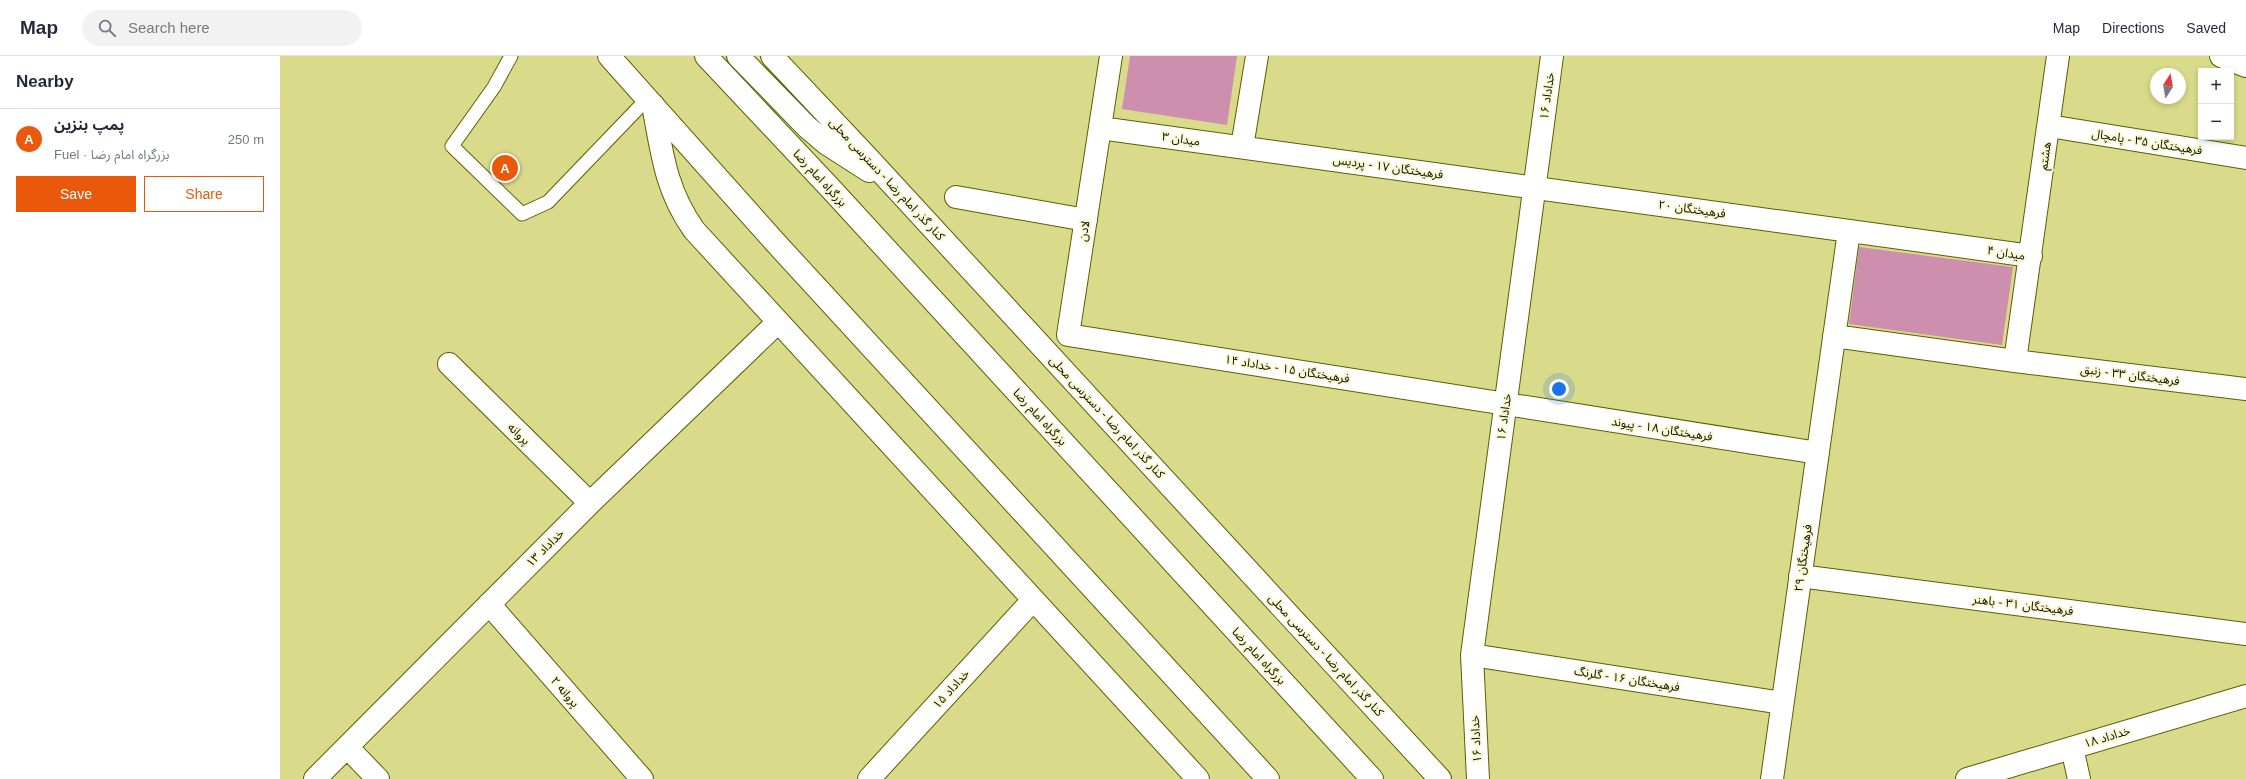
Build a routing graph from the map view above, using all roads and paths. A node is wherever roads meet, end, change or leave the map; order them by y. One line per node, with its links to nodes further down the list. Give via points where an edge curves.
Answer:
1 (511, 56): 12 (lane, via 494,87 452,146 522,214 548,202)
2 (609, 56): 12 (main road)
3 (706, 56): 48 (main road, بزرگراه امام رضا)
4 (738, 56): 17 (main road, via 817,137)
5 (772, 56): 17 (main road, کنار گذر امام رضا - دسترسی محلی)
6 (1111, 56): 14 (main road)
7 (1257, 56): 15 (main road)
8 (1552, 56): 18 (main road, خداداد ۱۶)
9 (2058, 56): 13 (main road, هشتم)
10 (2221, 56): 11 (main road)
11 (2246, 66)
12 (650, 102): 23 (main road, via 667,176 674,197 685,217); 47 (main road, via 774,241)
13 (2049, 126): 16 (main road, فرهیختگان ۳۵ - پامچال); 22 (main road, هشتم)
14 (1100, 128): 15 (main road, میدان ۳); 20 (main road, لادن)
15 (1242, 147): 18 (main road, فرهیختگان ۱۷ - پردیس)
16 (2246, 158)
17 (895, 187): 49 (main road, کنار گذر امام رضا - دسترسی محلی)
18 (1535, 188): 21 (main road, فرهیختگان ۲۰); 29 (main road, خداداد ۱۶)
19 (956, 198): 20 (main road)
20 (1086, 220): 24 (main road, لادن)
21 (1850, 231): 22 (main road, میدان ۴); 25 (main road)
22 (2031, 256): 26 (main road, میدان ۴)
23 (778, 322): 31 (main road, خداداد ۱۳); 33 (main road)
24 (1068, 335): 29 (main road, فرهیختگان ۱۵ - خداداد ۱۴)
25 (1834, 336): 26 (main road); 30 (main road, فرهیختگان ۲۹)
26 (2015, 361): 28 (main road, فرهیختگان ۳۳ - زنبق)
27 (448, 364): 31 (main road, پروانه)
28 (2246, 390)
29 (1506, 404): 30 (main road, فرهیختگان ۱۸ - پیوند); 36 (main road, خداداد ۱۶)
30 (1818, 454): 32 (main road, فرهیختگان ۲۹)
31 (590, 503): 34 (main road, خداداد ۱۳)
32 (1800, 576): 35 (main road, فرهیختگان ۳۱ - باهنر); 38 (main road, فرهیختگان ۲۹)
33 (1033, 600): 41 (main road); 45 (main road, خداداد ۱۵)
34 (489, 604): 39 (main road, خداداد ۱۳); 44 (main road, پروانه ۲)
35 (2246, 634)
36 (1472, 654): 38 (main road, فرهیختگان ۱۶ - گلرنگ); 50 (main road, خداداد ۱۶)
37 (2246, 696): 40 (main road, خداداد ۱۸)
38 (1782, 703): 51 (main road, فرهیختگان ۲۹)
39 (347, 747): 42 (main road, خداداد ۱۳); 43 (main road)
40 (2072, 748): 52 (main road, خداداد ۱۸); 53 (main road)
41 (1193, 773): 46 (main road)
42 (315, 779)
43 (378, 779)
44 (642, 779)
45 (869, 779)
46 (1207, 779)
47 (1268, 779)
48 (1372, 779)
49 (1440, 779)
50 (1478, 779)
51 (1772, 779)
52 (1967, 779)
53 (2079, 779)

